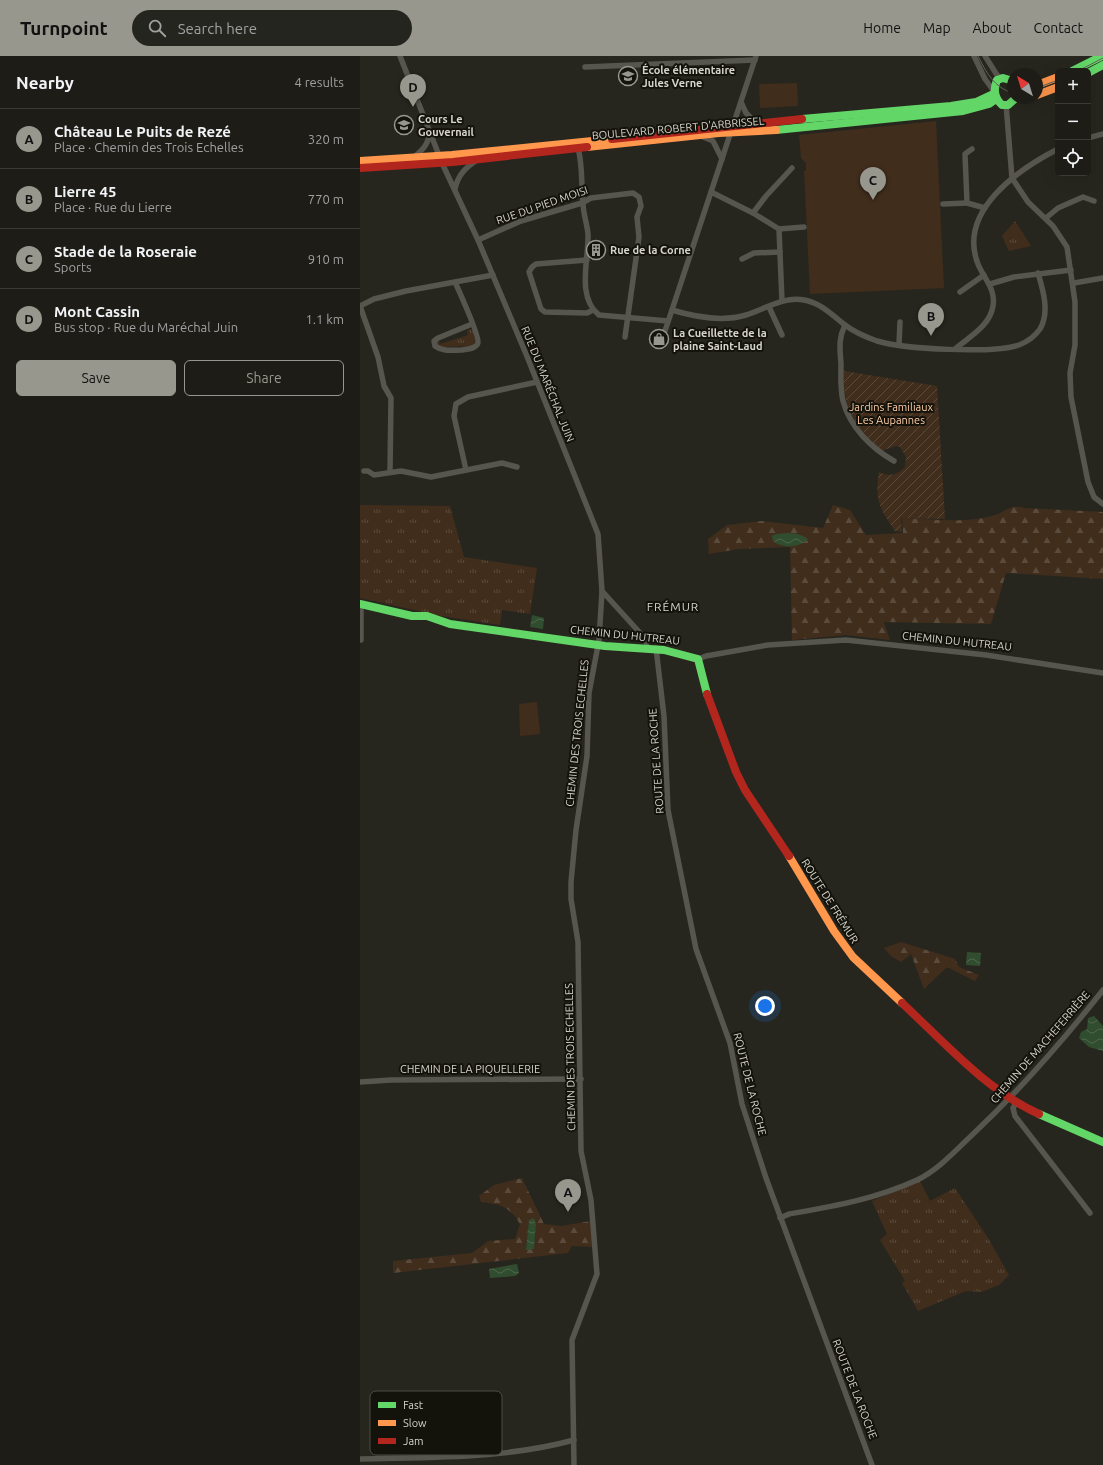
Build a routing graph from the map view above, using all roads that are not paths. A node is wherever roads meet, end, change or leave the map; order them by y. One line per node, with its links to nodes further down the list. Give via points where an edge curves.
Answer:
1 (400, 56): 21 (street, RUE DU MARÉCHAL JUIN)
2 (974, 56): 16 (street)
3 (985, 56): 11 (street)
4 (1102, 56): 8 (street)
5 (756, 58): 7 (street); 17 (street)
6 (1103, 65): 9 (street)
7 (585, 68)
8 (1078, 68)
9 (1091, 71)
10 (1055, 78): 13 (street)
11 (1002, 79): 12 (street); 16 (street, via 996,84)
12 (1007, 80)
13 (1043, 83)
14 (1055, 88): 15 (street)
15 (1043, 93)
16 (994, 94): 18 (street); 19 (street, BOULEVARD ROBERT D'ARBRISSEL, via 976,102 951,106); 20 (street, BOULEVARD ROBERT D'ARBRISSEL, via 990,104 963,111)
17 (741, 101): 19 (street, via 746,114); 20 (street)
18 (1006, 104): 35 (street)
19 (757, 124): 20 (street, BOULEVARD ROBERT D'ARBRISSEL)
20 (732, 130): 23 (street, BOULEVARD ROBERT D'ARBRISSEL); 29 (street); 30 (street, BOULEVARD ROBERT D'ARBRISSEL)
21 (430, 132): 28 (street, via 424,149); 30 (street, RUE DU MARÉCHAL JUIN)
22 (1103, 134): 24 (street)
23 (698, 136): 25 (street, BOULEVARD ROBERT D'ARBRISSEL); 29 (street, via 713,141)
24 (1091, 137)
25 (578, 148): 31 (street, BOULEVARD ROBERT D'ARBRISSEL); 39 (street, via 583,185)
26 (972, 149): 40 (street, via 965,154 964,163)
27 (1055, 151): 35 (street, via 1030,164)
28 (414, 157): 30 (street, BOULEVARD ROBERT D'ARBRISSEL); 32 (street, BOULEVARD ROBERT D'ARBRISSEL)
29 (722, 159): 37 (street)
30 (441, 160): 31 (street, BOULEVARD ROBERT D'ARBRISSEL); 33 (street, BOULEVARD ROBERT D'ARBRISSEL); 36 (street, RUE DU MARÉCHAL JUIN)
31 (477, 160): 36 (street, via 462,172)
32 (360, 161)
33 (360, 168)
34 (792, 168): 43 (street)
35 (1012, 178): 42 (street); 44 (street, via 1028,202)
36 (455, 189): 47 (street, RUE DU MARÉCHAL JUIN)
37 (711, 192): 43 (street); 64 (street)
38 (1094, 201): 44 (street, via 1083,197 1058,208)
39 (582, 203): 47 (street, RUE DU PIED MOISI, via 521,221); 50 (street, via 588,232); 65 (street, RUE DU PIED MOISI, via 591,198 633,193 639,197 641,206 637,216 638,237)
40 (966, 203): 41 (street); 42 (street)
41 (943, 204)
42 (985, 208): 54 (street, via 975,240 978,264)
43 (753, 213): 46 (street)
44 (1046, 218): 51 (street, via 1067,247)
45 (804, 227): 46 (street)
46 (779, 229): 48 (street)
47 (478, 240): 53 (street, RUE DU MARÉCHAL JUIN)
48 (780, 252): 49 (street, via 754,253); 60 (street)
49 (742, 259)
50 (587, 260): 63 (street, via 588,300); 63 (street, via 536,264 529,272 541,310 587,313)
51 (1071, 270): 52 (street); 57 (street)
52 (1038, 273): 58 (street); 74 (street, via 1045,302 1043,323 1035,336 1019,345 1006,348)
53 (493, 275): 56 (street); 75 (street, RUE DU MARÉCHAL JUIN)
54 (984, 275): 58 (street); 59 (street)
55 (1103, 278): 57 (street)
56 (455, 282): 61 (street, via 374,299); 68 (street)
57 (1074, 283): 81 (street, via 1075,345 1071,367 1071,392 1083,466 1093,495)
58 (990, 284): 74 (street, via 993,306 990,314 975,334)
59 (960, 292)
60 (782, 301): 62 (street); 69 (street, via 795,299 814,302)
61 (360, 306): 80 (street, via 378,357 384,386 392,398)
62 (769, 307): 64 (street, via 730,318 690,316); 71 (street)
63 (593, 310): 65 (street, via 599,315)
64 (672, 310): 66 (street)
65 (628, 318): 66 (street); 72 (street, RUE DU PIED MOISI)
66 (668, 321): 70 (street)
67 (900, 322): 73 (street)
68 (472, 324): 68 (street, via 477,333 476,346 469,350 440,350 435,346 434,341 438,338)
69 (845, 325): 73 (street, via 878,341); 76 (street, via 840,335 841,384 846,410 862,435 879,452)
70 (664, 334)
71 (782, 335)
72 (625, 337)
73 (899, 344): 74 (street)
74 (956, 349)
75 (537, 382): 78 (street, via 468,397 456,404 454,416); 82 (street, RUE DU MARÉCHAL JUIN, via 598,534)
76 (894, 461)
77 (517, 467): 78 (street, via 502,463)
78 (466, 470): 80 (street, via 431,477)
79 (364, 471): 80 (street, via 374,475)
80 (390, 471)
81 (1103, 504)
82 (602, 591): 85 (street, RUE DU MARÉCHAL JUIN); 86 (street, via 641,634)
83 (360, 604): 84 (street); 85 (street, CHEMIN DU HUTREAU, via 412,616 427,616 450,624)
84 (361, 640)
85 (597, 645): 86 (street, CHEMIN DU HUTREAU); 91 (street, CHEMIN DES TROIS ECHELLES, via 590,693 587,756 571,882 578,942)
86 (647, 648): 87 (street, CHEMIN DU HUTREAU)
87 (656, 648): 88 (street, CHEMIN DU HUTREAU, via 685,653); 96 (street, ROUTE DE LA ROCHE, via 664,716 668,810 691,930 730,1043 742,1104)
88 (698, 659): 89 (street, CHEMIN DU HUTREAU, via 768,645 846,640 986,655); 93 (street, ROUTE DE FRÉMUR, via 707,696 745,790 845,947 864,968 960,1057)
89 (1103, 673)
90 (1103, 990): 93 (street, CHEMIN DE MACHEFERRIÈRE)
91 (581, 1079): 92 (street, CHEMIN DE LA PIQUELLERIE); 97 (street, CHEMIN DES TROIS ECHELLES, via 581,1151 591,1200 597,1274 572,1340)
92 (360, 1082)
93 (1013, 1101): 94 (street, ROUTE DE FRÉMUR); 95 (street, via 1015,1116); 96 (street, CHEMIN DE MACHEFERRIÈRE, via 919,1179 868,1199)
94 (1103, 1142)
95 (1090, 1213)
96 (780, 1218): 102 (street, ROUTE DE LA ROCHE)
97 (574, 1440): 98 (street, via 553,1446); 101 (street, CHEMIN DES TROIS ECHELLES)
98 (502, 1452)
99 (473, 1455): 100 (street)
100 (360, 1459)
101 (574, 1465)
102 (872, 1465)

